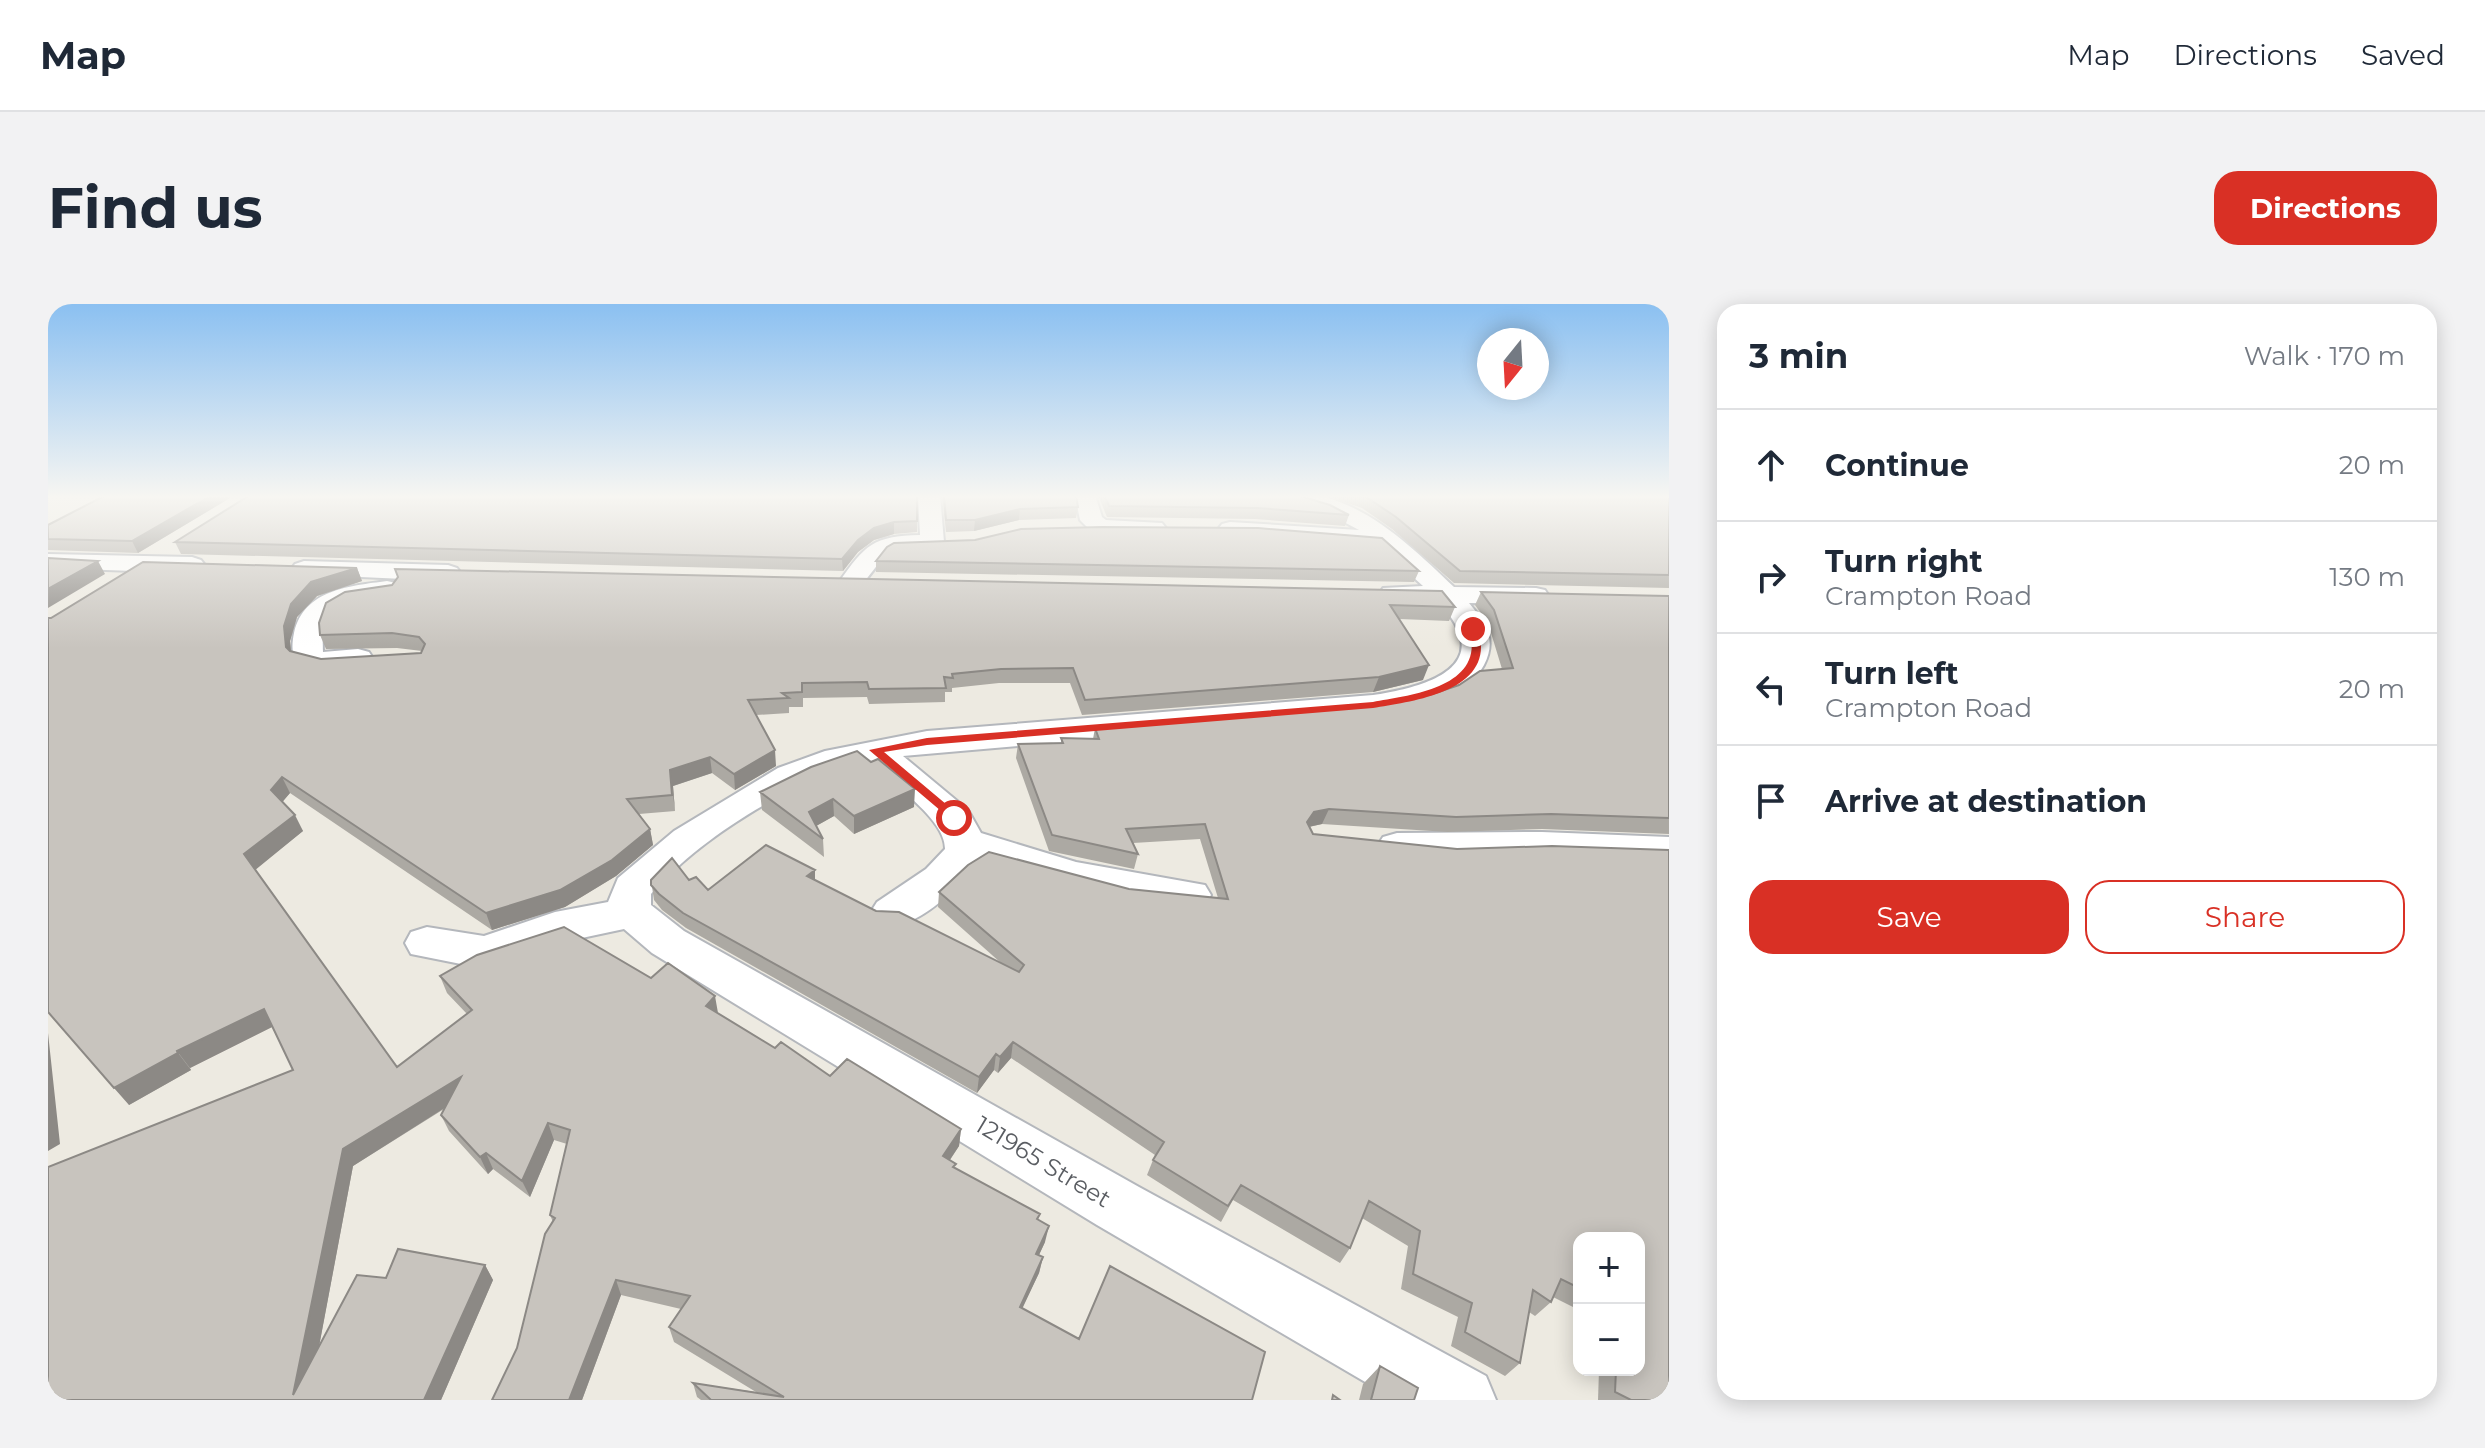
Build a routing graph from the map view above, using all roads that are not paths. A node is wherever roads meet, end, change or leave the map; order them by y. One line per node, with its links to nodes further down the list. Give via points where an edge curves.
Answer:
1 (171, 546): 5 (street)
2 (880, 546): 11 (street)
3 (1395, 546): 15 (street)
4 (48, 561): 5 (street)
5 (142, 564): 6 (street); 13 (street)
6 (217, 566)
7 (278, 568): 8 (street)
8 (449, 573): 9 (street); 17 (street, via 393,589 346,593 311,618 308,657 327,662)
9 (480, 574)
10 (820, 582): 11 (street)
11 (852, 582): 12 (street)
12 (883, 583)
13 (102, 589)
14 (1368, 593): 15 (street)
15 (1446, 595): 16 (street); 18 (street, via 1478,643 1470,667 1457,681 1419,697)
16 (1558, 597)
17 (384, 657)
18 (875, 750): 19 (street, via 954,818); 23 (street, via 806,769 740,804 632,890)
19 (965, 841): 22 (street, via 1077,879); 24 (street, via 965,852 941,879)
20 (1364, 843): 21 (street)
21 (1669, 850)
22 (1190, 895)
23 (632, 912): 25 (street, via 555,928 486,953); 26 (street, 121965 Street, via 668,942)
24 (892, 913)
25 (427, 943)
26 (1462, 1400)

